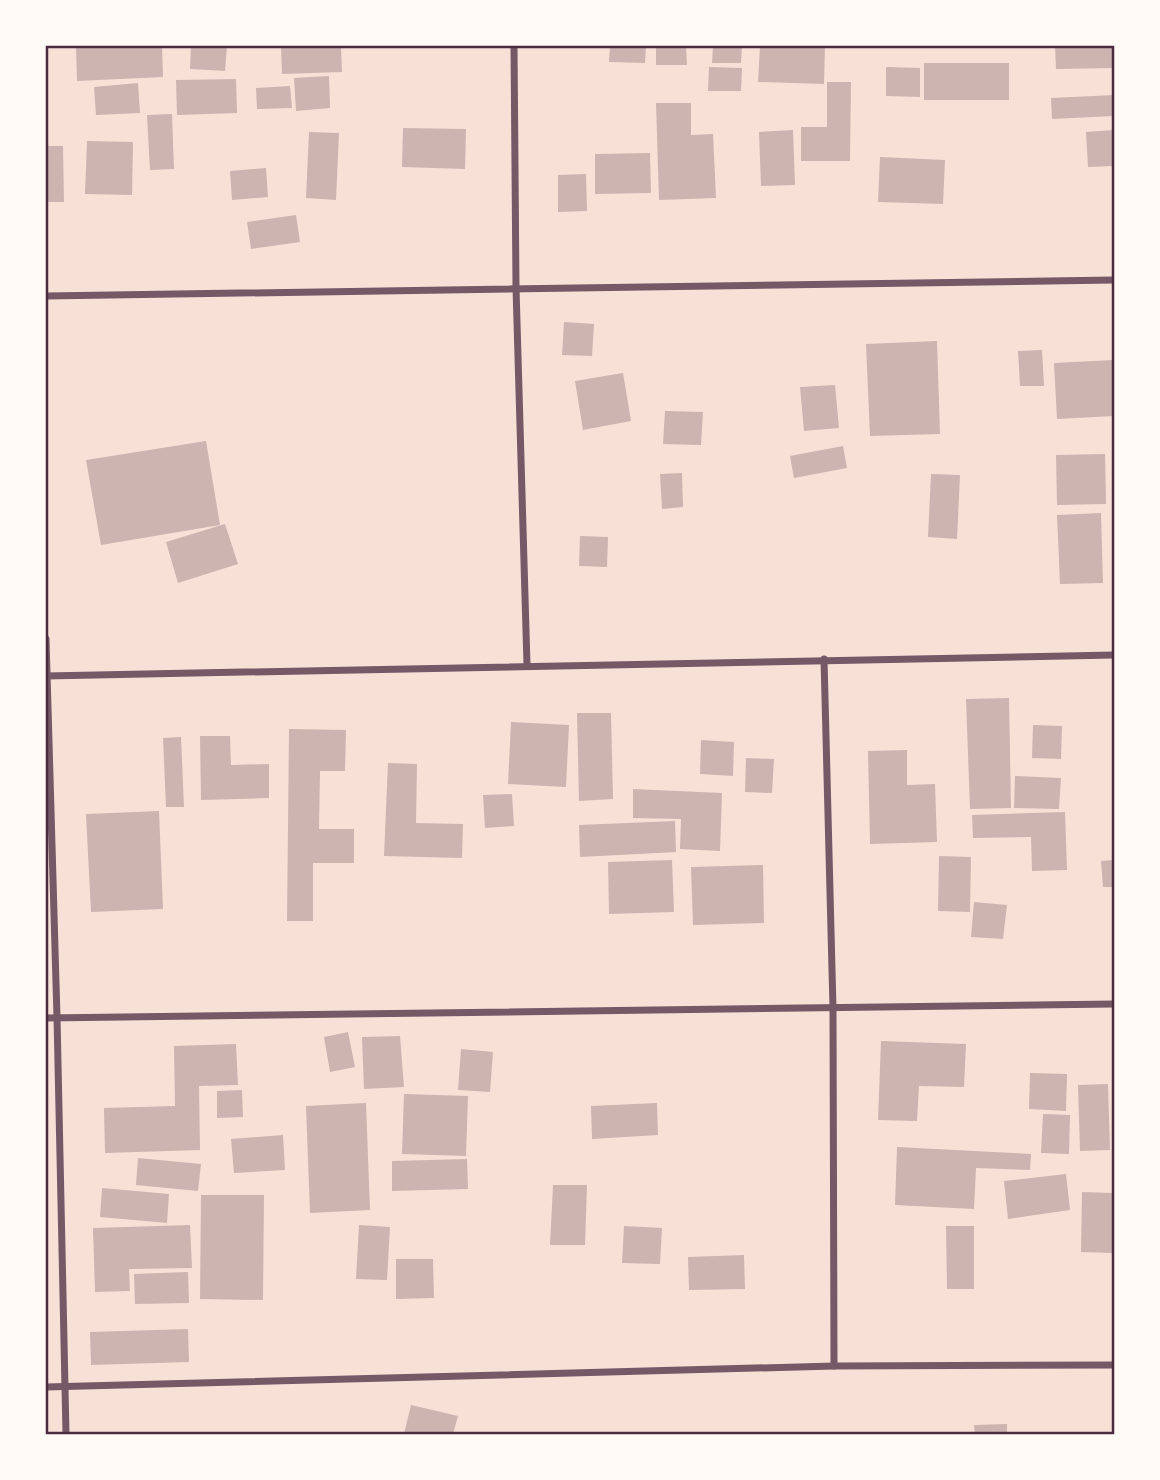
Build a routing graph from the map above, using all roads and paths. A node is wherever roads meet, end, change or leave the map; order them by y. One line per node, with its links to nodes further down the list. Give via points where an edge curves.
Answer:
1 (514, 46): 3 (street)
2 (1115, 281): 3 (street)
3 (516, 288): 4 (street); 8 (street)
4 (46, 296)
5 (46, 639): 9 (street)
6 (1115, 655): 7 (street)
7 (824, 659): 8 (street); 11 (street)
8 (527, 665): 9 (street)
9 (46, 676): 12 (street)
10 (1115, 1004): 11 (street)
11 (833, 1008): 12 (street); 15 (street)
12 (57, 1017): 13 (street); 17 (street)
13 (46, 1018)
14 (1115, 1365): 15 (street)
15 (834, 1366): 17 (street)
16 (46, 1387): 17 (street)
17 (66, 1387): 18 (street)
18 (66, 1434)

